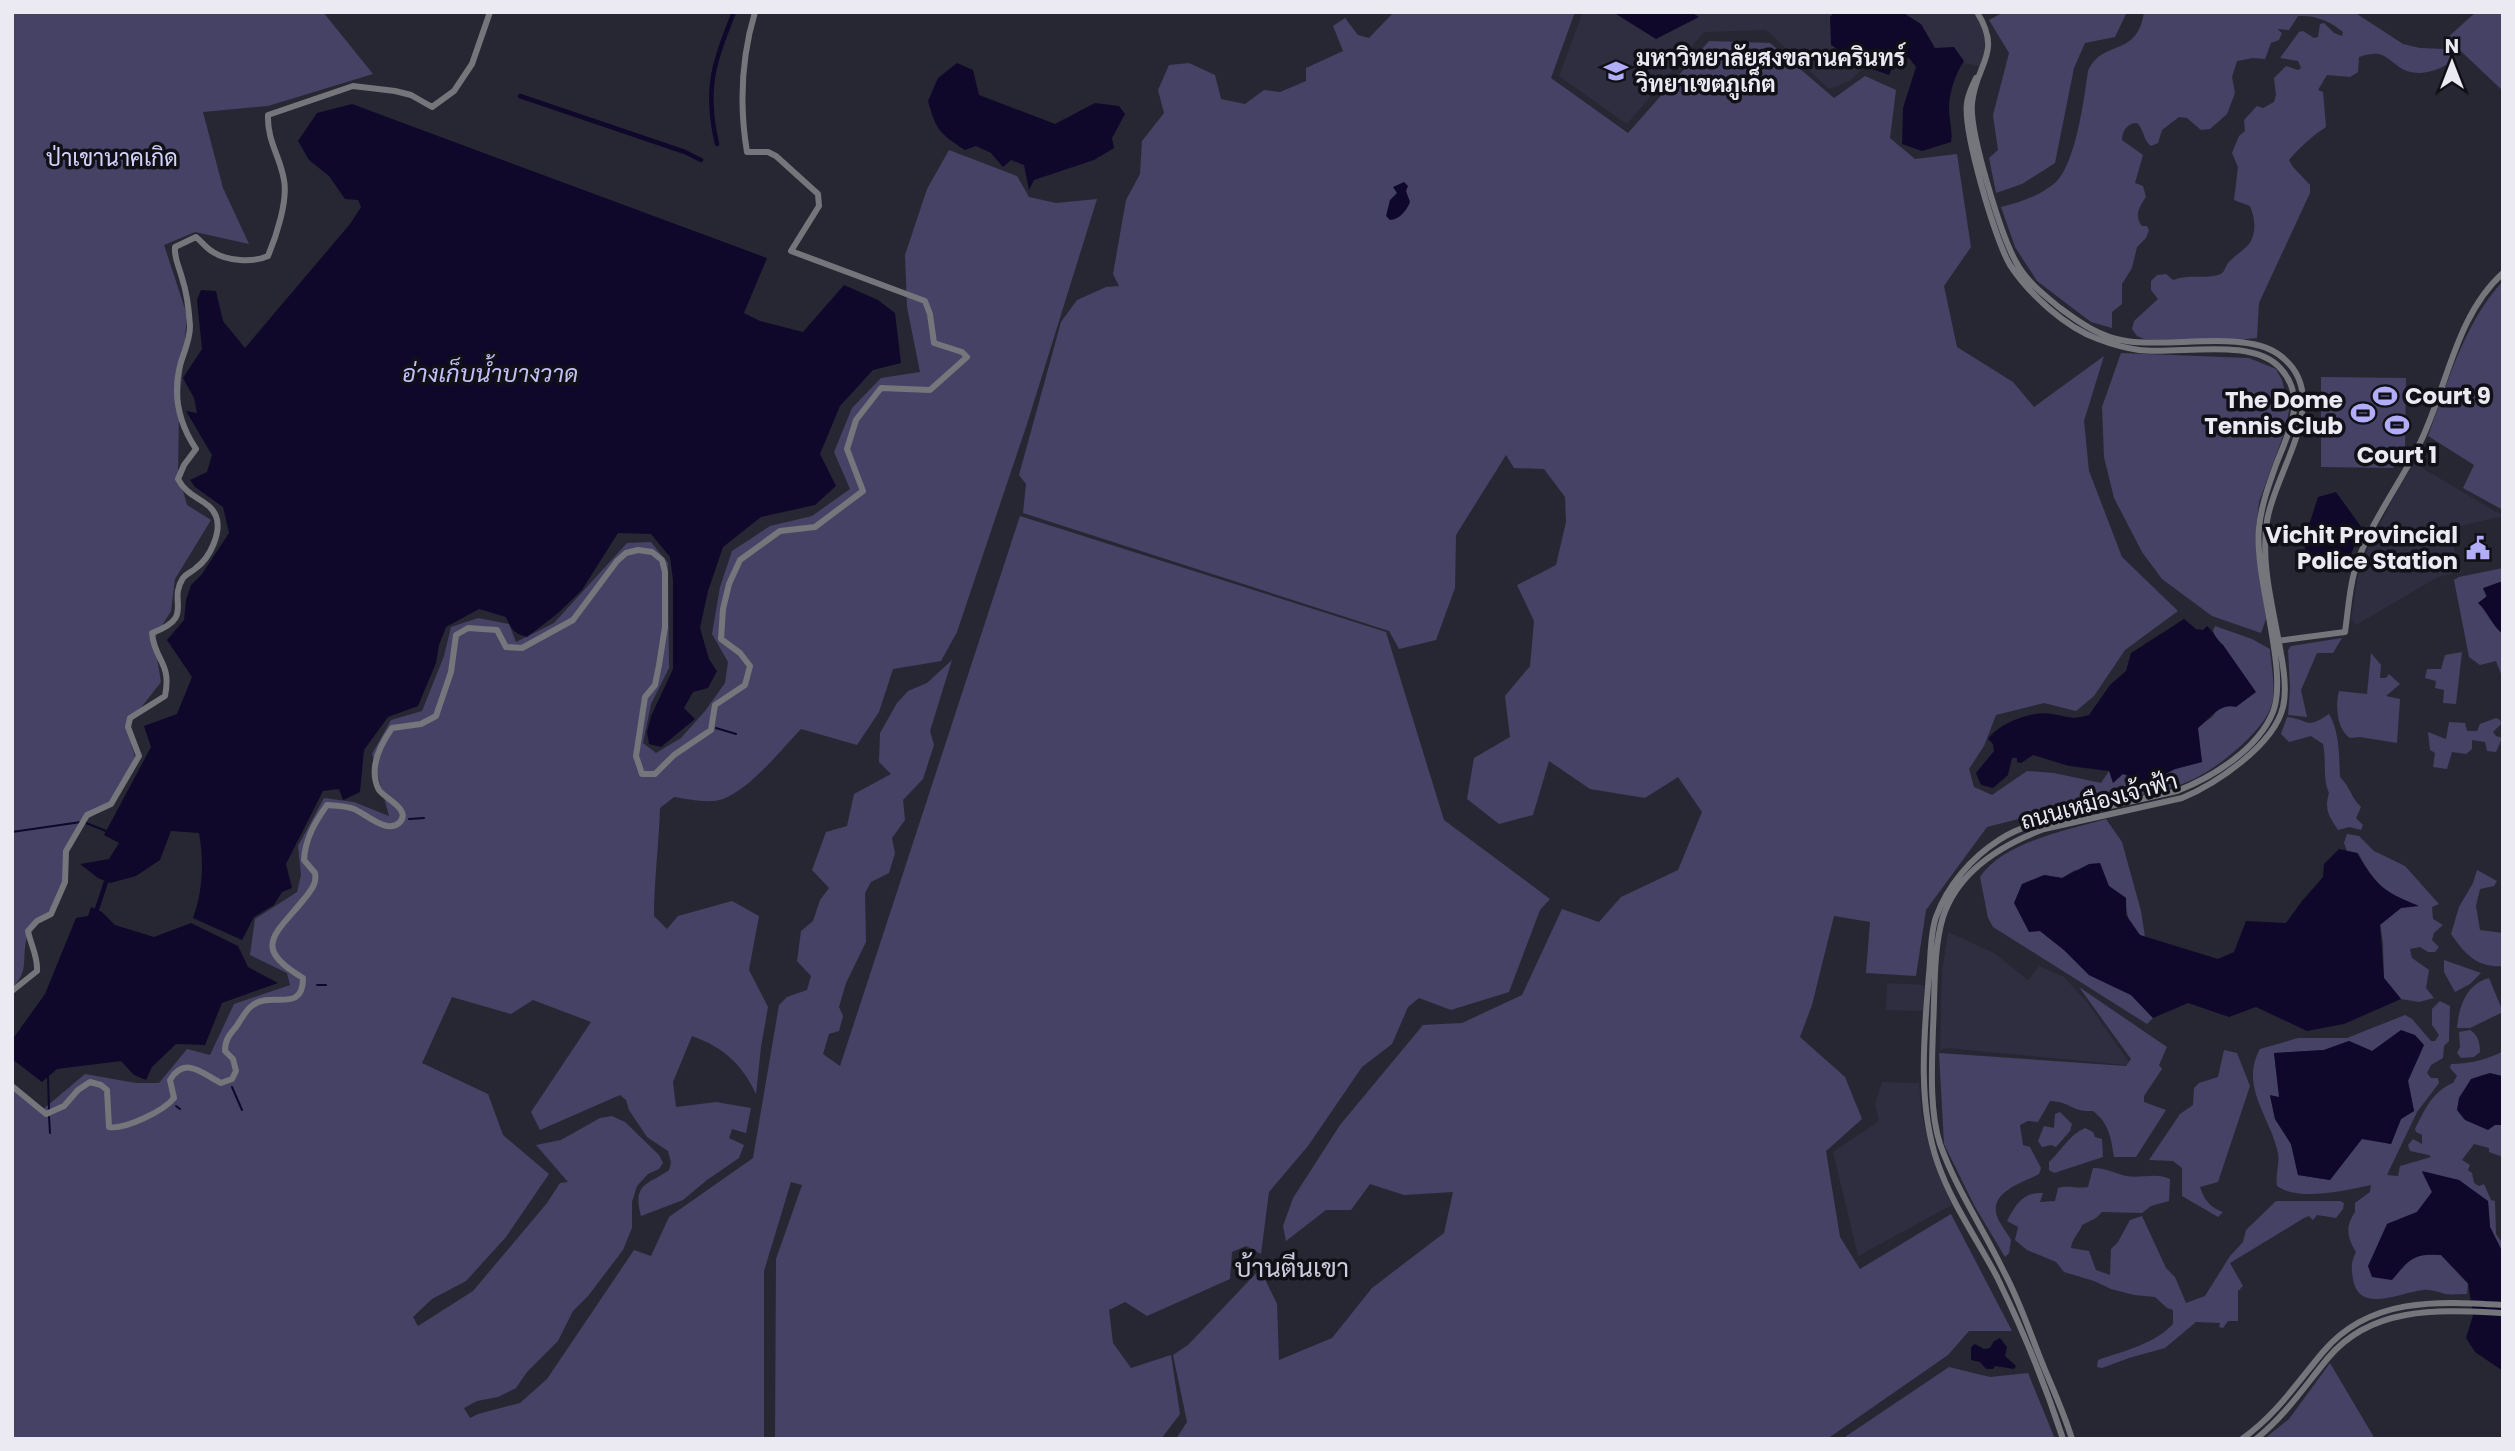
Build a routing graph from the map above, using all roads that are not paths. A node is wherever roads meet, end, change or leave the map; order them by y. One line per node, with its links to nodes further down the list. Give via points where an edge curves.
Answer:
1 (489, 12): 11 (street, via 472,64 454,91 432,107 402,93 353,86 268,115 267,131 285,182 279,231 268,256 258,261 223,257 196,237 175,247 190,328 176,405 196,449 178,479 184,491 212,509 218,527 206,558 179,587 177,615 170,626 152,633 169,680 165,696 130,718 128,727 139,756 111,804 87,816 66,851 65,882 51,914 28,931 37,971)
2 (755, 12): 12 (street, via 740,98 747,152 776,156 818,194 818,206 791,251 925,301 934,343 967,357 930,390 881,388 856,420 847,449 863,491 815,527 780,531 740,560 729,583 721,639 750,666 745,685 715,705 711,730 655,774 642,774 636,756 645,696 655,685 665,626 665,572 662,560 652,552 626,553 573,620 522,648 506,647 497,630 468,628 456,635 451,672 436,716 421,724 391,728 377,755 379,790 401,810 401,822 383,824 356,810 327,805 317,820 305,845 304,860 315,873 314,886 273,936 276,959 303,978 303,990 295,998 251,1005 225,1041 236,1071 232,1079 222,1083 184,1067 170,1080 174,1098 168,1106 118,1129 109,1127 107,1090 101,1084 90,1082 64,1106 46,1114)
3 (1977, 12): 5 (street, ถนนเหมืองเจ้าฟ้า, via 1986,27 1989,48 1971,86 1968,135 2000,244 2038,299 2102,341 2139,350 2251,352 2275,362 2291,384 2290,432 2266,492 2259,528 2258,552)
4 (2503, 273): 5 (street, via 2469,318 2419,445 2363,548 2345,632)
5 (2275, 641): 6 (street, ถนนเหมืองเจ้าฟ้า)
6 (2279, 667): 7 (street, ถนนเหมืองเจ้าฟ้า, via 2274,709 2267,723 2234,758 2207,778 2178,791); 8 (street, ถนนเหมืองเจ้าฟ้า, via 2283,707 2276,725 2213,782 2182,798 2066,823)
7 (2020, 828): 8 (street); 9 (street, ถนนเหมืองเจ้าฟ้า, via 1978,856 1956,879 1938,911)
8 (2024, 837): 9 (street, ถนนเหมืองเจ้าฟ้า, via 1988,857 1962,884)
9 (1935, 940): 10 (street, ถนนเหมืองเจ้าฟ้า)
10 (1934, 950): 17 (street, ถนนเหมืองเจ้าฟ้า, via 1936,1128 1959,1189 2009,1281); 18 (street, ถนนเหมืองเจ้าฟ้า, via 1925,1072 1931,1140 1955,1204 2004,1294)
11 (12, 991)
12 (12, 1086)
13 (2503, 1305): 14 (street)
14 (2460, 1307): 15 (street); 16 (street, via 2409,1305 2365,1318 2333,1340)
15 (2503, 1313)
16 (2300, 1388): 20 (street); 21 (street, via 2284,1413)
17 (2068, 1428): 18 (street); 19 (street, ถนนเหมืองเจ้าฟ้า)
18 (2062, 1435)
19 (2072, 1439)
20 (2242, 1439)
21 (2256, 1439)

